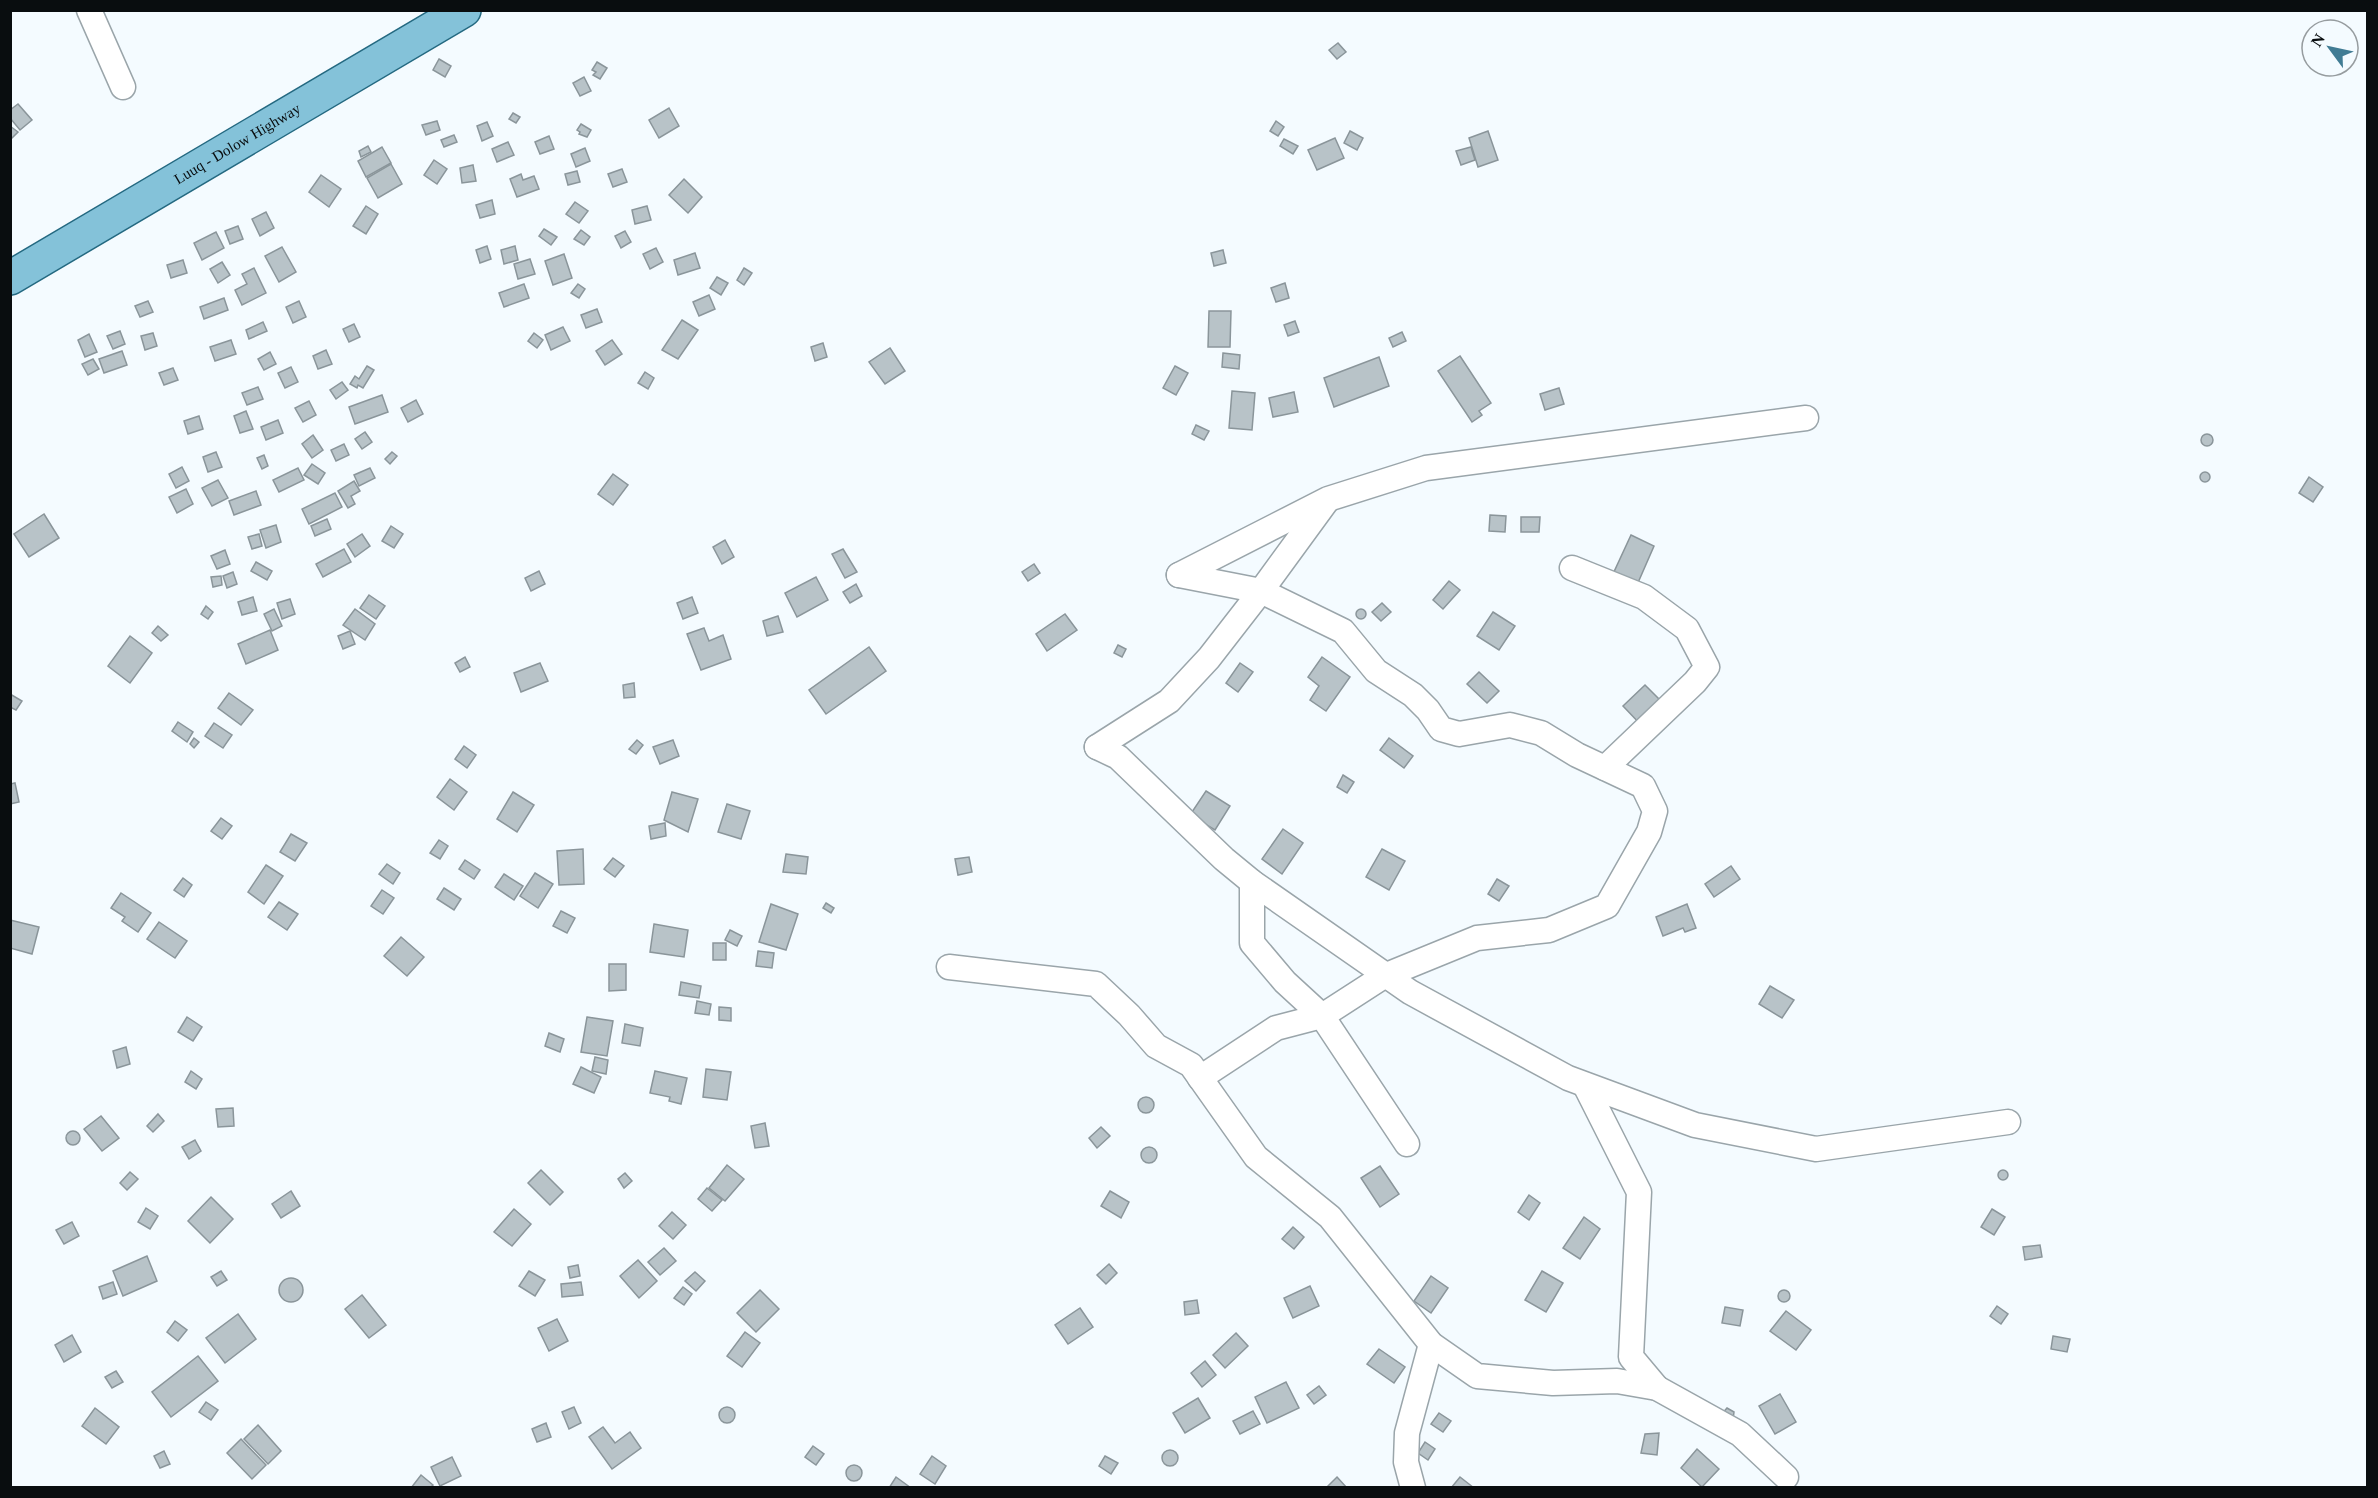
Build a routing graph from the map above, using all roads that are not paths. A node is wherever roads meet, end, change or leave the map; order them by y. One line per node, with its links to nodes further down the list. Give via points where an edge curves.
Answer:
1 (89, 10): 3 (street)
2 (464, 10): 4 (main road, Luuq - Dolow Highway)
3 (123, 87)
4 (10, 278)
5 (1806, 418): 6 (street, via 1426,468)
6 (1328, 499): 8 (street); 8 (street, via 1179,575)
7 (1572, 568): 9 (street, via 1644,597 1687,629 1707,667)
8 (1261, 591): 9 (street, via 1343,631 1376,671 1413,695 1441,729 1459,734 1510,725 1541,733); 10 (street, via 1209,658 1169,701 1096,747 1118,757)
9 (1605, 768): 12 (street, via 1642,786 1655,811 1649,832 1607,906 1549,930 1477,938)
10 (1252, 882): 12 (street); 13 (street, via 1252,943 1285,982)
11 (949, 967): 14 (street, via 1096,984 1156,1046 1191,1065)
12 (1384, 976): 13 (street); 15 (street)
13 (1322, 1016): 14 (street, via 1276,1028); 17 (street)
14 (1200, 1077): 18 (street, via 1256,1157 1330,1216)
15 (1585, 1085): 16 (street, via 1695,1125 1816,1149); 19 (street, via 1639,1192 1631,1357)
16 (2008, 1122)
17 (1407, 1144)
18 (1431, 1344): 19 (street, via 1477,1376 1553,1383 1617,1382); 21 (street, via 1407,1432 1406,1462)
19 (1657, 1388): 20 (street, via 1740,1434)
20 (1786, 1477)
21 (1413, 1488)

